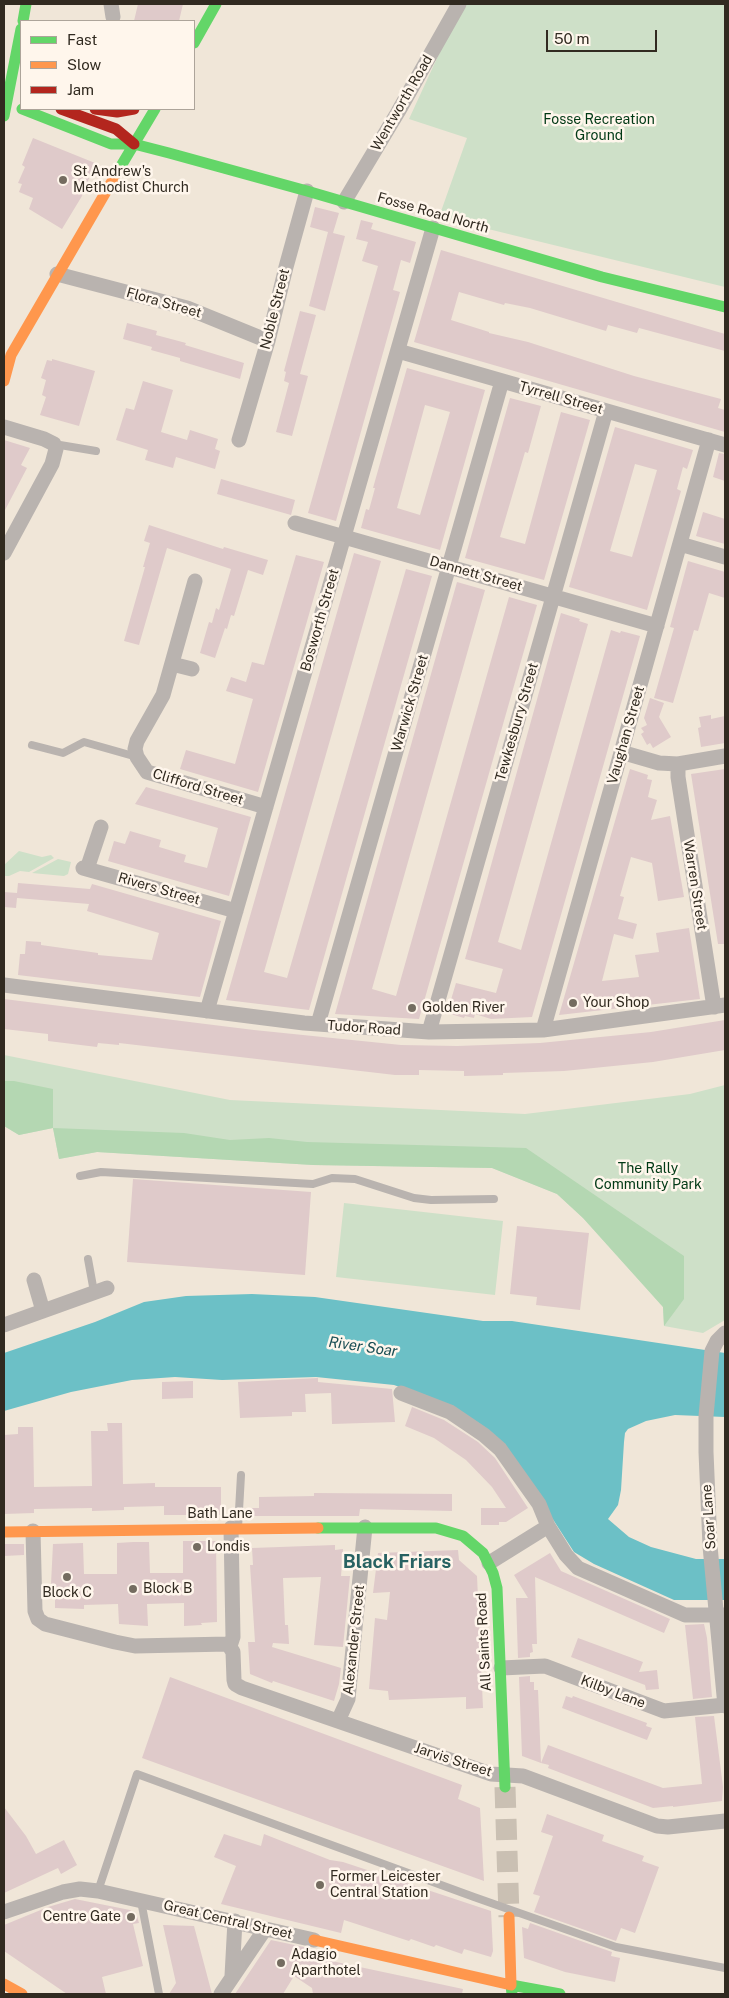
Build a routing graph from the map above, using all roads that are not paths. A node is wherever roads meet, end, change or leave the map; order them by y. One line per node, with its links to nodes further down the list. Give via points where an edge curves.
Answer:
1 (26, 4): 4 (street)
2 (216, 4): 6 (street)
3 (459, 4): 19 (street, Wentworth Road)
4 (23, 20)
5 (20, 33): 7 (street)
6 (195, 41)
7 (7, 85): 8 (street); 9 (street)
8 (20, 91)
9 (5, 102): 10 (street); 16 (street)
10 (20, 108)
11 (25, 110): 17 (street, via 111,144)
12 (64, 110): 17 (street, via 116,128)
13 (102, 110): 14 (street)
14 (128, 110)
15 (154, 110): 17 (street)
16 (4, 116)
17 (134, 144): 18 (street, Fosse Road North); 21 (street)
18 (307, 191): 19 (street, Fosse Road North); 23 (street, Noble Street)
19 (344, 202): 20 (street, Fosse Road North)
20 (433, 228): 22 (street, Fosse Road North, via 602,277); 24 (street, Bosworth Street)
21 (57, 274): 23 (street, Flora Street, via 109,293 187,308); 25 (street)
22 (725, 307)
23 (268, 341): 30 (street, Noble Street)
24 (398, 351): 27 (street, Tyrrell Street); 36 (street, Bosworth Street)
25 (7, 357): 26 (street)
26 (4, 381)
27 (502, 381): 28 (street, Tyrrell Street); 40 (street, Warwick Street)
28 (606, 411): 31 (street, Tyrrell Street); 42 (street, Tewkesbury Street)
29 (4, 427): 32 (street)
30 (241, 433)
31 (709, 440): 33 (street, Tyrrell Street); 37 (street, Vaughan Street)
32 (54, 444): 34 (lane); 38 (street, via 56,455 52,464)
33 (725, 445)
34 (96, 450)
35 (295, 523): 36 (street, Dannett Street)
36 (344, 536): 40 (street, Dannett Street); 51 (street, Bosworth Street)
37 (680, 544): 39 (street); 43 (street, Vaughan Street)
38 (4, 553)
39 (725, 556)
40 (448, 566): 42 (street, Dannett Street); 57 (street, Warwick Street)
41 (195, 581): 44 (street, Clifford Street)
42 (553, 596): 43 (street, Dannett Street); 59 (street, Tewkesbury Street)
43 (657, 626): 47 (street, Vaughan Street)
44 (172, 664): 45 (street); 49 (street, Clifford Street, via 163,695 137,741)
45 (192, 669)
46 (32, 745): 49 (lane, Clifford Street, via 63,752 84,742)
47 (621, 752): 50 (street, via 659,763); 58 (street, Vaughan Street)
48 (725, 756): 50 (street)
49 (137, 757): 51 (street, Clifford Street, via 147,772)
50 (678, 764): 55 (street, Warren Street)
51 (266, 807): 53 (street, Bosworth Street)
52 (100, 827): 53 (street, Rivers Street, via 85,868)
53 (236, 911): 56 (street, Bosworth Street)
54 (4, 985): 56 (street, Tudor Road)
55 (720, 1006): 58 (street, Tudor Road)
56 (207, 1011): 57 (street, Tudor Road)
57 (318, 1024): 59 (street, Tudor Road)
58 (542, 1030): 59 (street, Tudor Road)
59 (429, 1032)
60 (80, 1176): 61 (lane, via 101,1172 313,1184 332,1178 355,1179 414,1198)
61 (494, 1199)
62 (88, 1259): 64 (lane)
63 (34, 1280): 65 (street)
64 (101, 1290): 65 (street)
65 (43, 1311): 66 (street)
66 (4, 1325)
67 (725, 1333): 77 (street, Soar Lane, via 712,1351 706,1416 710,1546)
68 (401, 1393): 77 (street, via 450,1412 484,1434 500,1449 539,1504 566,1555 578,1568 685,1616)
69 (241, 1475): 70 (lane)
70 (235, 1528): 71 (street, Bath Lane); 75 (street, Bath Lane); 78 (street, via 234,1637)
71 (365, 1528): 72 (street, Bath Lane); 81 (street, Alexander Street, via 348,1699)
72 (436, 1528): 76 (street, All Saints Road, via 463,1536)
73 (542, 1530): 76 (street)
74 (4, 1532): 75 (street, Bath Lane)
75 (33, 1532): 78 (street, via 35,1611 38,1619 46,1624 135,1646)
76 (489, 1563): 79 (street, All Saints Road, via 497,1588)
77 (719, 1612): 80 (street, Soar Lane)
78 (227, 1644): 81 (street, Jarvis Street, via 233,1652 235,1684)
79 (501, 1668): 80 (street, Kilby Lane, via 545,1666 664,1711); 82 (street, All Saints Road)
80 (725, 1706)
81 (338, 1721): 82 (street, Jarvis Street)
82 (505, 1781): 83 (street, Jarvis Street, via 522,1776 660,1826)
83 (725, 1821)
84 (98, 1891): 85 (street, Great Central Street); 86 (street, Great Central Street, via 80,1889 63,1892); 91 (lane, via 137,1774 616,1947)
85 (141, 1901): 88 (street, Great Central Street); 97 (lane)
86 (4, 1912)
87 (509, 1916): 94 (street)
88 (236, 1921): 89 (street, Great Central Street); 92 (street)
89 (266, 1929): 90 (street, Great Central Street); 92 (street)
90 (314, 1940): 94 (street, Great Central Street)
91 (725, 1968)
92 (232, 1977): 98 (street)
93 (4, 1984): 96 (street)
94 (512, 1990): 95 (street, Great Central Street)
95 (551, 1993)
96 (22, 1994)
97 (159, 1994)
98 (221, 1994)

